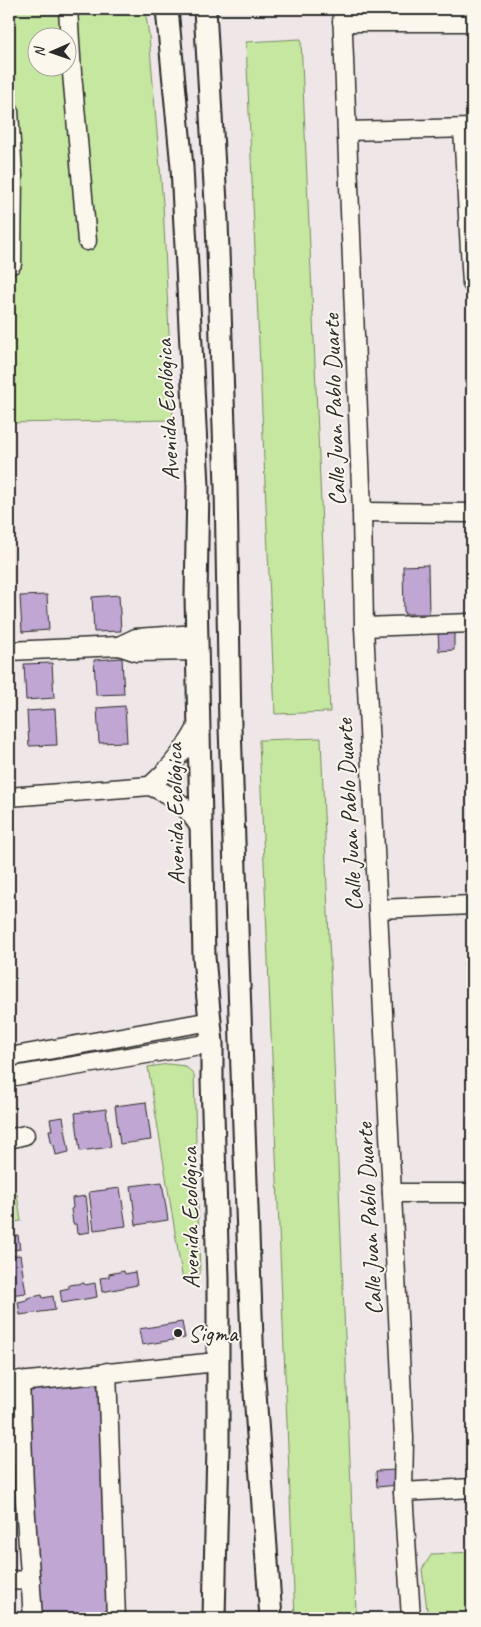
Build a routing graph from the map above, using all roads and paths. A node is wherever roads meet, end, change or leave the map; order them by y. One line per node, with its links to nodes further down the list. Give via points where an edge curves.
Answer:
1 (68, 9): 9 (street)
2 (167, 9): 16 (main road, Avenida Ecológica, via 182,167 198,486)
3 (205, 9): 41 (main road, via 218,221 230,727 246,1196 253,1365)
4 (342, 16): 5 (street); 8 (street, Calle Juan Pablo Duarte)
5 (467, 17)
6 (9, 111): 10 (street, via 13,175)
7 (468, 128): 8 (street); 11 (street)
8 (347, 131): 12 (street, Calle Juan Pablo Duarte)
9 (87, 241)
10 (12, 264)
11 (472, 284)
12 (362, 512): 13 (street); 15 (street, Calle Juan Pablo Duarte)
13 (472, 513)
14 (472, 623): 15 (street)
15 (364, 627): 23 (street, Calle Juan Pablo Duarte)
16 (197, 642): 17 (street, via 136,638 120,646); 18 (main road, Avenida Ecológica)
17 (9, 651)
18 (199, 724): 19 (street, via 179,758); 21 (main road, Avenida Ecológica)
19 (150, 786): 20 (street); 21 (street, via 181,803)
20 (9, 797)
21 (202, 831): 24 (main road, Avenida Ecológica, via 204,957)
22 (472, 905): 23 (street)
23 (378, 909): 28 (street, Calle Juan Pablo Duarte)
24 (211, 1021): 25 (main road, Avenida Ecológica); 26 (street)
25 (212, 1043): 27 (street); 30 (main road, Avenida Ecológica, via 217,1201)
26 (9, 1057)
27 (9, 1077)
28 (392, 1193): 29 (street); 35 (street, Calle Juan Pablo Duarte, via 404,1438)
29 (472, 1193)
30 (217, 1362): 31 (street); 40 (main road, Avenida Ecológica)
31 (107, 1372): 32 (street); 39 (street)
32 (14, 1382): 33 (street)
33 (16, 1488): 37 (street)
34 (472, 1488): 35 (street)
35 (403, 1492): 42 (street, Calle Juan Pablo Duarte)
36 (9, 1580): 37 (street)
37 (31, 1580): 38 (street)
38 (33, 1618)
39 (116, 1618)
40 (214, 1618)
41 (271, 1618)
42 (411, 1618)

